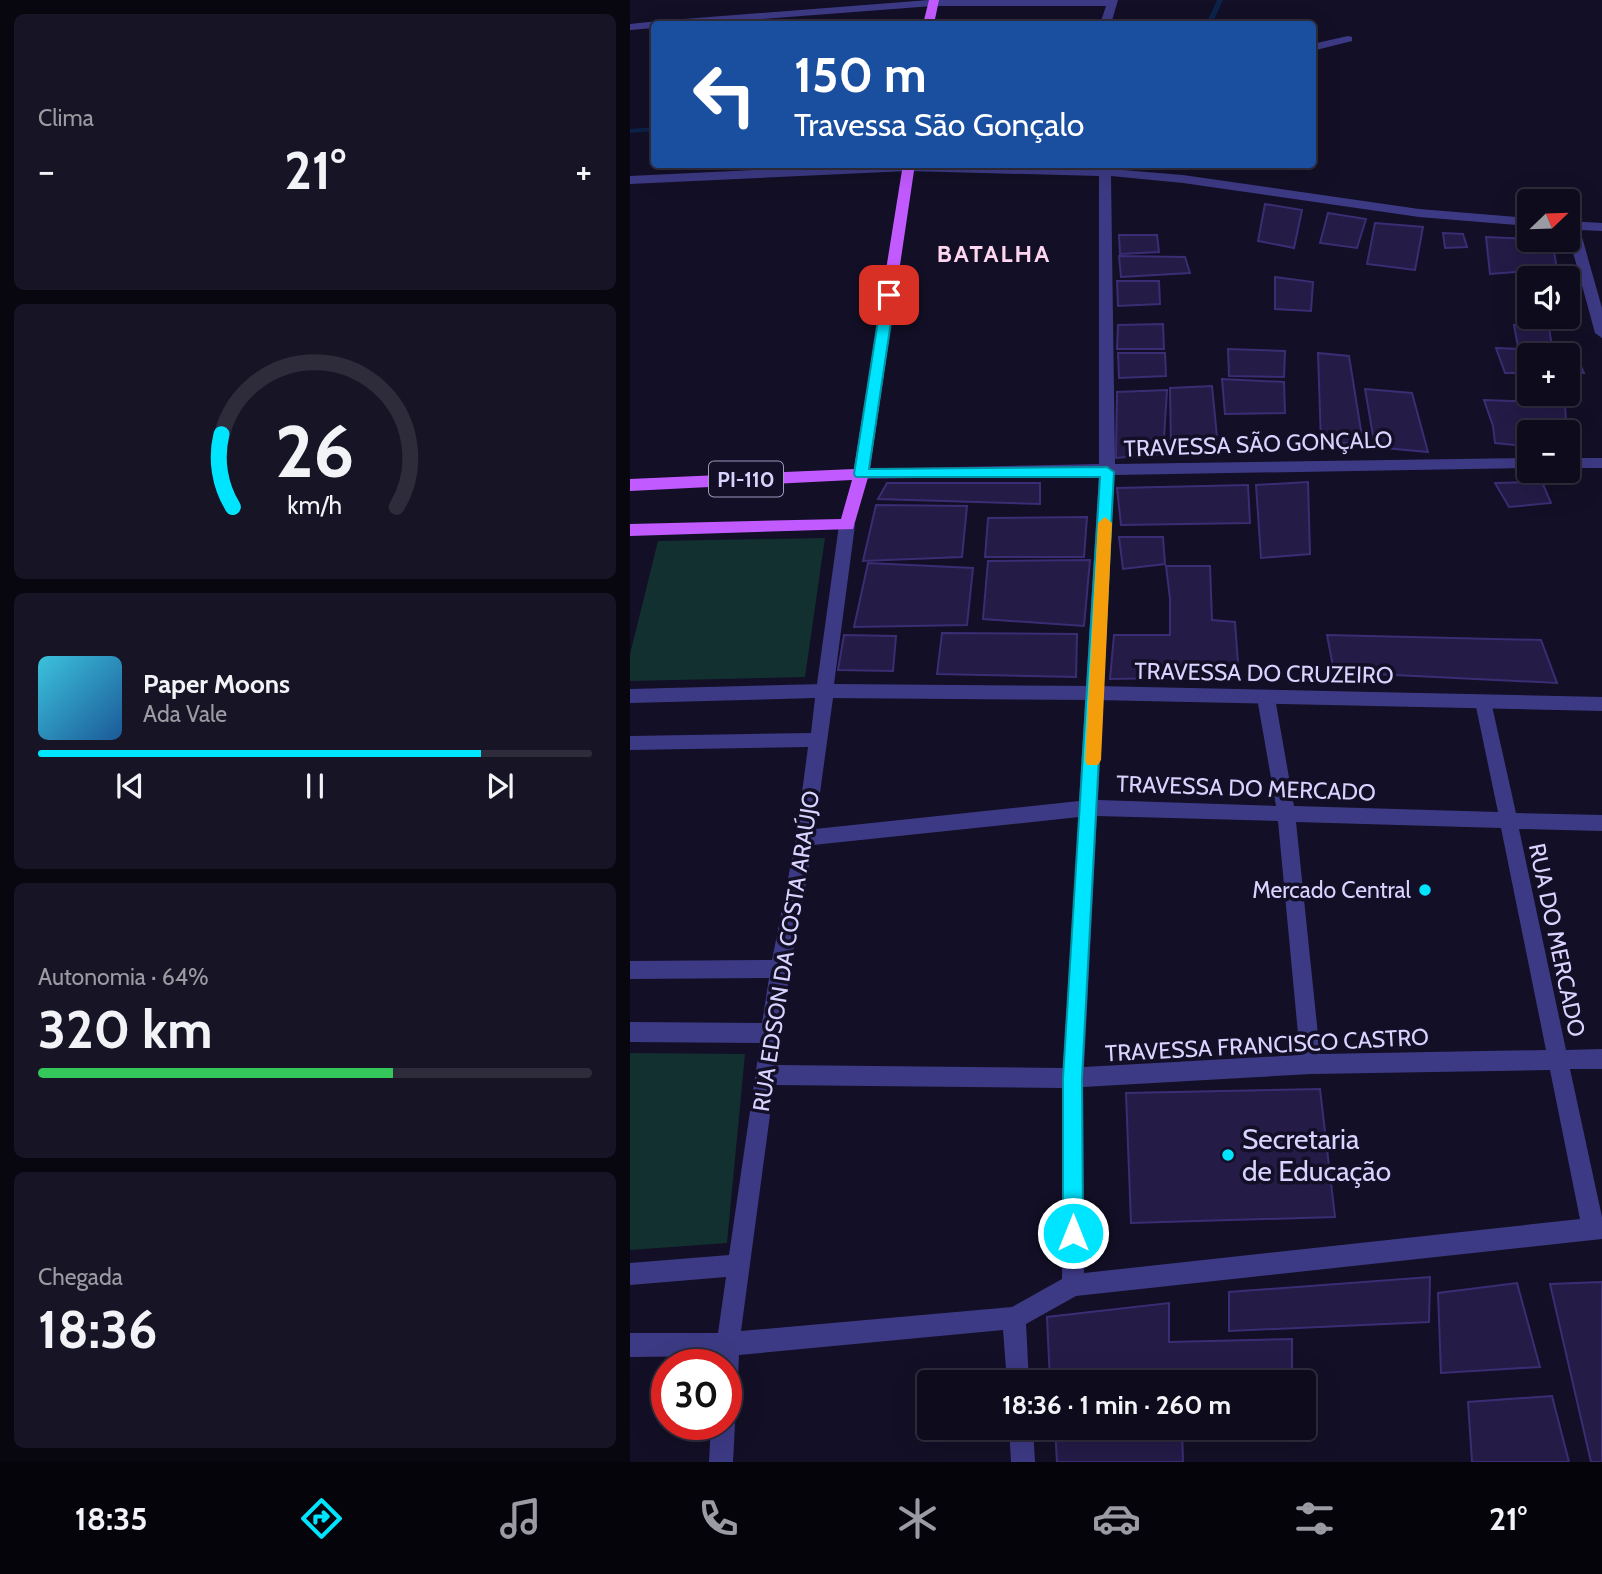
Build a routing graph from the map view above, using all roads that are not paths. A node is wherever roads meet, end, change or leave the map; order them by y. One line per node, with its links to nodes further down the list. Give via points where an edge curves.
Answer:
1 (933, 2): 2 (street); 3 (street); 5 (main road)
2 (1112, 2): 6 (street)
3 (755, 16): 4 (street)
4 (700, 21)
5 (930, 21)
6 (1107, 21)
7 (651, 25): 8 (street)
8 (630, 27)
9 (1348, 39): 10 (street)
10 (1316, 47)
11 (869, 168): 15 (street)
12 (909, 168): 25 (main road)
13 (1109, 168): 24 (street)
14 (1115, 168): 16 (street, via 1419,213)
15 (630, 180)
16 (1517, 221)
17 (1580, 226): 18 (street)
18 (1602, 227)
19 (1578, 252): 20 (street)
20 (1602, 334)
21 (1517, 463): 24 (street, TRAVESSA SÃO GONÇALO)
22 (1580, 463): 23 (street)
23 (1602, 463)
24 (1107, 472): 25 (street, TRAVESSA SÃO GONÇALO); 30 (street)
25 (861, 474): 26 (main road, PI-110); 27 (main road)
26 (630, 485)
27 (847, 525): 28 (main road, PI-110); 29 (street, RUA EDSON DA COSTA ARAÚJO)
28 (630, 530)
29 (825, 691): 30 (street, TRAVESSA DO CRUZEIRO); 31 (street, TRAVESSA DO CRUZEIRO); 35 (street, RUA EDSON DA COSTA ARAÚJO)
30 (1096, 693): 32 (street, TRAVESSA DO CRUZEIRO); 37 (street)
31 (630, 696)
32 (1266, 698): 33 (street, TRAVESSA DO CRUZEIRO); 38 (street)
33 (1484, 702): 34 (street, TRAVESSA DO CRUZEIRO); 39 (street, RUA DO MERCADO)
34 (1602, 704)
35 (818, 740): 36 (street); 41 (street, RUA EDSON DA COSTA ARAÚJO)
36 (630, 743)
37 (1090, 808): 38 (street, TRAVESSA DO MERCADO); 41 (street, TRAVESSA DO MERCADO); 50 (street)
38 (1286, 813): 39 (street, TRAVESSA DO MERCADO); 48 (street)
39 (1507, 820): 40 (street, TRAVESSA DO MERCADO); 46 (street, RUA DO MERCADO)
40 (1602, 823)
41 (806, 838): 42 (street, RUA EDSON DA COSTA ARAÚJO)
42 (780, 969): 43 (street); 45 (street, RUA EDSON DA COSTA ARAÚJO)
43 (630, 970)
44 (630, 1032): 45 (street)
45 (772, 1033): 49 (street, RUA EDSON DA COSTA ARAÚJO)
46 (1557, 1059): 47 (street, TRAVESSA FRANCISCO CASTRO); 48 (street, TRAVESSA FRANCISCO CASTRO); 51 (street, RUA DO MERCADO)
47 (1602, 1059)
48 (1311, 1064): 50 (street, TRAVESSA FRANCISCO CASTRO)
49 (766, 1075): 50 (street, TRAVESSA FRANCISCO CASTRO); 52 (street, RUA EDSON DA COSTA ARAÚJO)
50 (1073, 1078): 54 (street)
51 (1597, 1229): 54 (street)
52 (739, 1265): 53 (street); 56 (street, RUA EDSON DA COSTA ARAÚJO)
53 (630, 1274)
54 (1073, 1285): 55 (street)
55 (1014, 1318): 56 (street); 59 (street)
56 (729, 1344): 57 (street); 58 (street, RUA EDSON DA COSTA ARAÚJO)
57 (630, 1345)
58 (729, 1349)
59 (1017, 1370)
60 (722, 1440): 62 (street)
61 (1022, 1440): 63 (street)
62 (720, 1462)
63 (1023, 1462)

